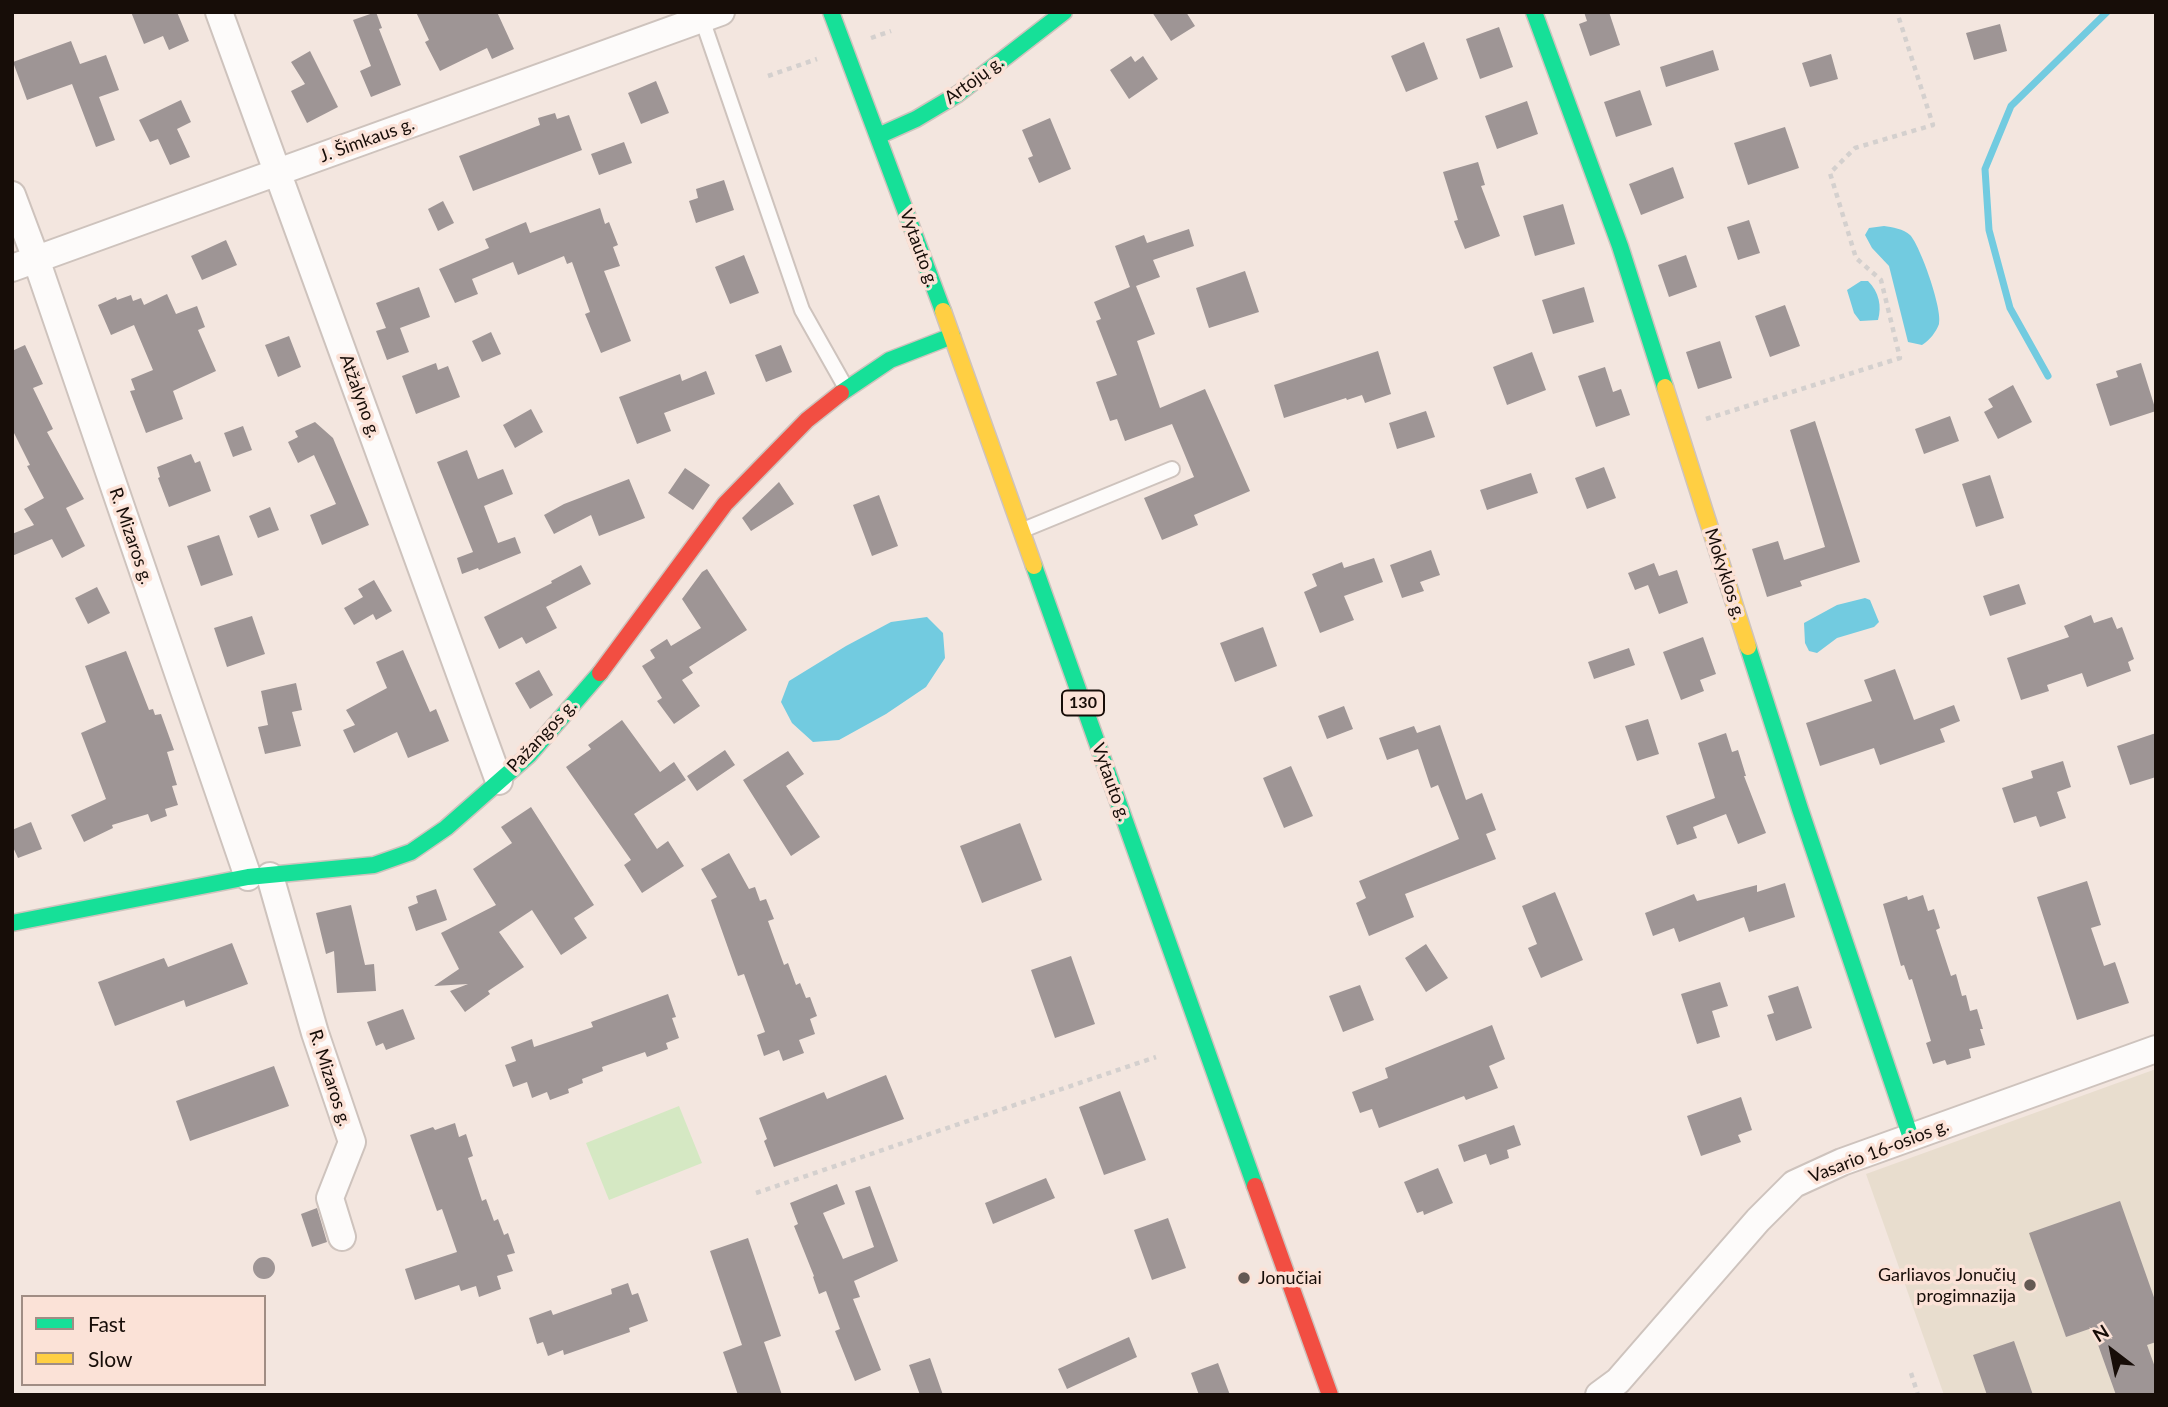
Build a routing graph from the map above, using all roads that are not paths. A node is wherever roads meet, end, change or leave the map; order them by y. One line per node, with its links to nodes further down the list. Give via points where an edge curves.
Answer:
1 (219, 12): 7 (street, Atžalyno g.)
2 (831, 12): 6 (street, Vytauto g. / 130)
3 (1064, 12): 6 (street, Artojų g., via 958,94)
4 (1534, 12): 18 (street, Mokyklos g., via 1620,246)
5 (712, 16): 7 (street, J. Šimkaus g.); 11 (lane, via 802,310)
6 (878, 136): 10 (street, Vytauto g. / 130)
7 (279, 171): 9 (street, J. Šimkaus g.); 14 (street, Atžalyno g.)
8 (12, 195): 9 (street, R. Mizaros g.)
9 (24, 264): 15 (street, R. Mizaros g.)
10 (952, 336): 11 (street, Pažangos g., via 890,360); 13 (street, Vytauto g. / 130)
11 (846, 389): 14 (street, Pažangos g., via 807,421 725,504 597,677 529,755)
12 (1172, 469): 13 (lane)
13 (1022, 531): 20 (street, Vytauto g. / 130)
14 (499, 781): 15 (street, Pažangos g., via 411,852 374,865)
15 (259, 877): 16 (street, Pažangos g.); 19 (street, R. Mizaros g., via 352,1142 330,1198)
16 (12, 923)
17 (2156, 1049): 18 (street, Vasario 16-osios g.)
18 (1911, 1138): 21 (street, Vasario 16-osios g., via 1794,1185 1618,1381)
19 (342, 1237)
20 (1331, 1395)
21 (1599, 1395)

